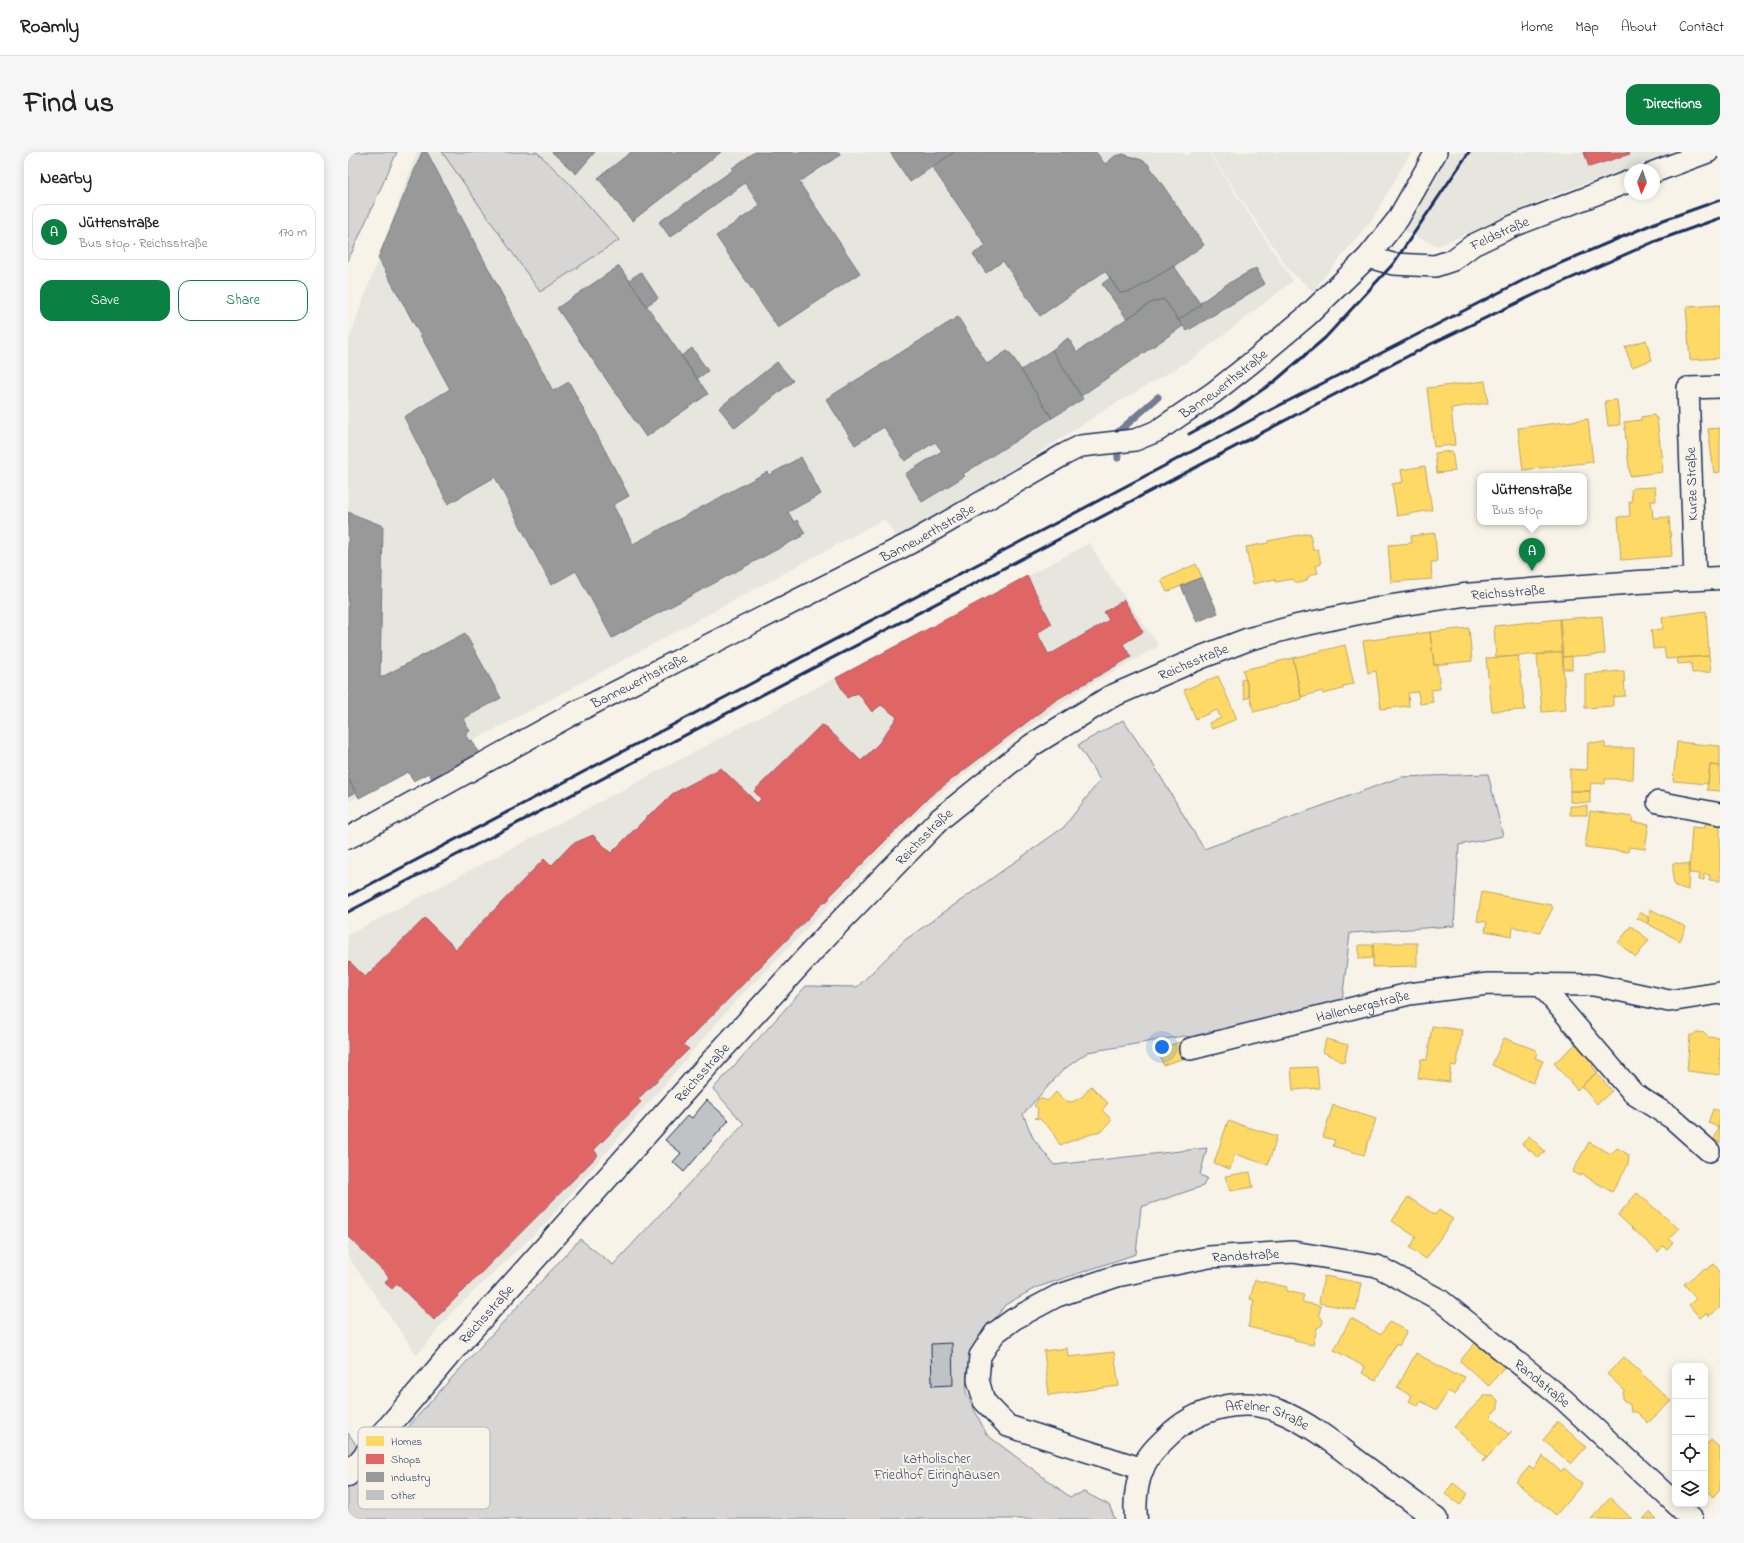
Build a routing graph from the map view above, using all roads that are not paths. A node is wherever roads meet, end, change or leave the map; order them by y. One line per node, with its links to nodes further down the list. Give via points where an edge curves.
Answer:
1 (1436, 152): 5 (street, Bannewerthstraße, via 1398,219)
2 (1708, 152): 3 (street)
3 (1660, 170)
4 (1624, 183): 5 (street, Feldstraße, via 1520,223 1473,245 1453,260 1435,266 1393,264)
5 (1368, 257): 11 (street, Bannewerthstraße, via 1307,316 1213,393 1157,431 1135,440 1081,446 1065,454 916,540 580,710)
6 (1720, 387): 8 (street, Kurze Straße, via 1688,388)
7 (1720, 578): 8 (main road, Reichsstraße)
8 (1695, 580): 16 (main road, Reichsstraße, via 1464,595 1392,606 1290,628 1249,639 1202,657 1110,697 1032,745 940,819 828,934 451,1353)
9 (1658, 802): 10 (street)
10 (1720, 814)
11 (348, 838)
12 (1539, 983): 13 (street, Hallenbergstraße, via 1594,985 1669,1001); 14 (street, Hallenbergstraße, via 1488,984 1409,994); 15 (street, via 1634,1094 1672,1118)
13 (1720, 993)
14 (1190, 1049)
15 (1709, 1151)
16 (389, 1427)
17 (358, 1463): 19 (main road, Reichsstraße)
18 (1143, 1469): 20 (street, Randstraße, via 1008,1426 984,1401 978,1380 980,1356 995,1333 1014,1319 1058,1296 1117,1276 1209,1257 1293,1252 1377,1266 1440,1300 1563,1399); 22 (main road, Affelner Straße, via 1137,1486); 23 (main road, Affelner Straße, via 1159,1445 1188,1420 1218,1408 1257,1406 1298,1420 1325,1437)
19 (348, 1475)
20 (1672, 1501)
21 (1678, 1507): 24 (street, Randstraße)
22 (1136, 1519)
23 (1436, 1519)
24 (1692, 1519)

